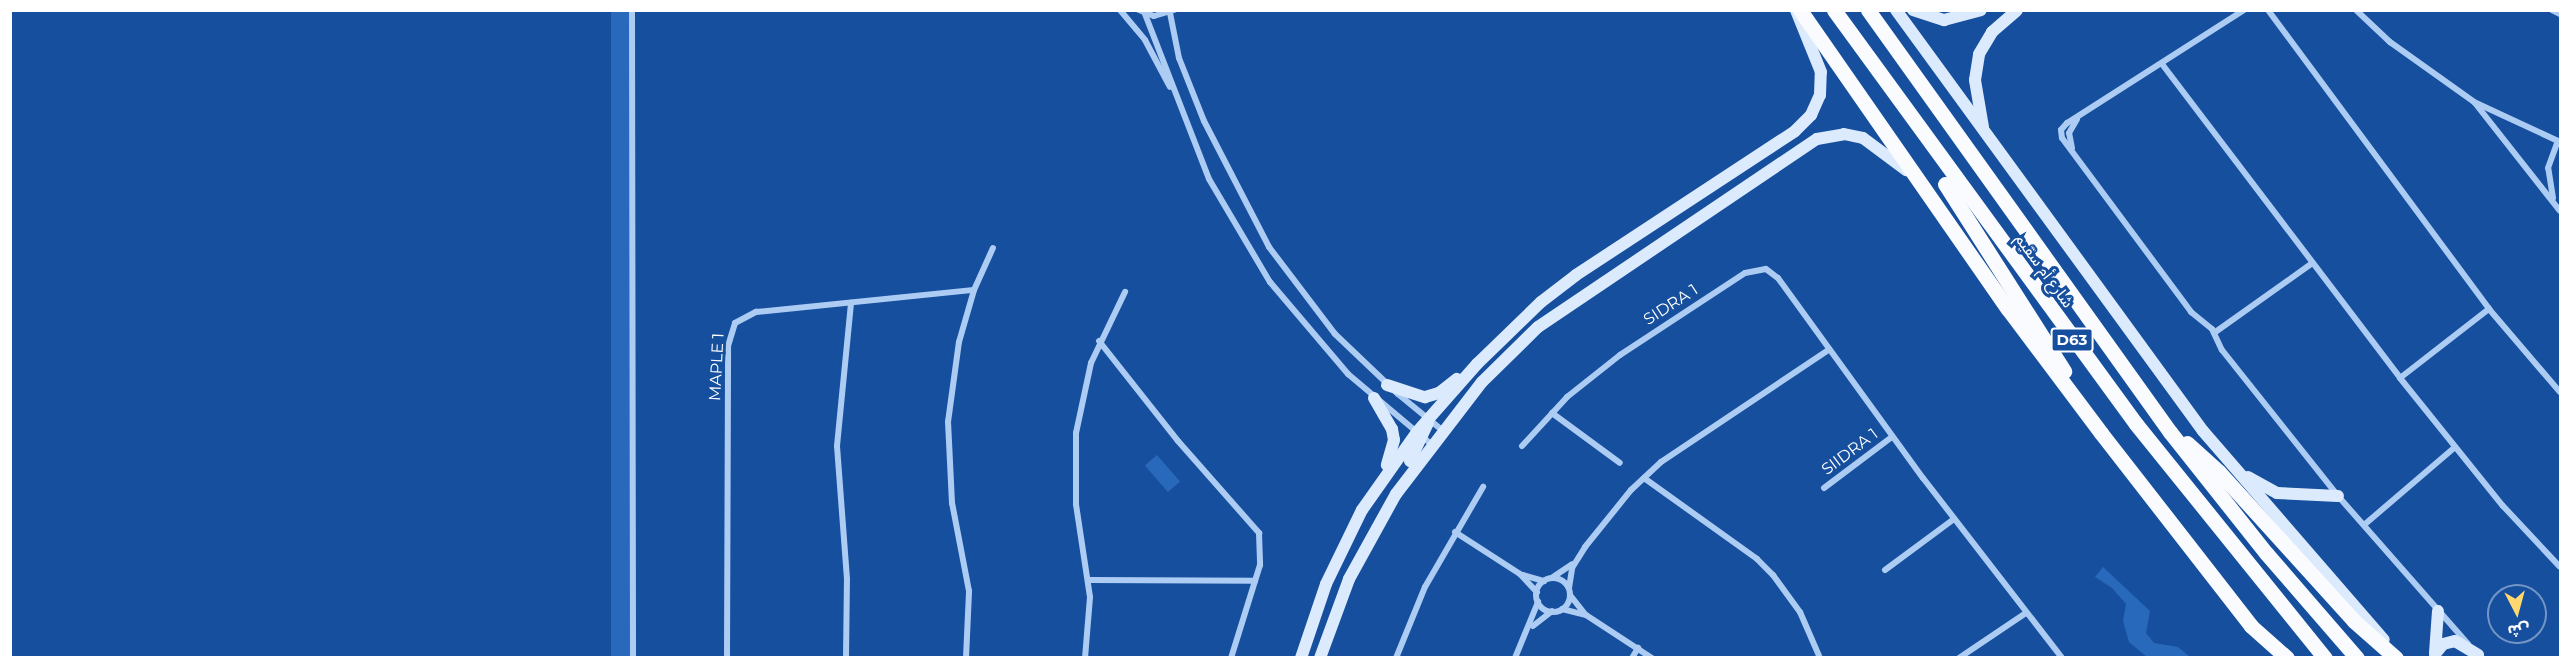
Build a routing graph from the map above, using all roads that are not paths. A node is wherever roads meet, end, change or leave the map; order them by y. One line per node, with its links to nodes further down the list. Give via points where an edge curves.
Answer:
1 (632, 10): 82 (street)
2 (1120, 10): 20 (street, via 1145,40)
3 (1796, 10): 35 (street, via 1818,62 1822,84 1816,106 1804,124 1576,275 1540,302)
4 (1800, 10): 24 (main road)
5 (1834, 10): 19 (main road, شارع أم سقيم / D63)
6 (1868, 10): 44 (main road, شارع أم سقيم / D63)
7 (1896, 10): 22 (street)
8 (1913, 10): 9 (street, via 1944,20)
9 (1981, 10)
10 (2244, 10): 18 (street)
11 (2268, 10): 31 (street)
12 (2356, 10): 21 (street, via 2390,42)
13 (2552, 10): 17 (street)
14 (1142, 12): 15 (street); 20 (street)
15 (1172, 12): 37 (street, via 1179,58 1204,121 1250,216 1311,306)
16 (2014, 13): 22 (street, via 1987,39 1977,63 1975,89)
17 (2560, 14)
18 (2162, 64): 27 (street); 32 (street, via 2082,114 2061,130 2062,138 2192,312)
19 (1892, 93): 40 (main road, via 1923,150 2052,350); 98 (main road, شارع أم سقيم / D63, via 2136,424)
20 (1174, 94): 39 (street, via 1209,179 1270,282 1315,340)
21 (2474, 102): 23 (street); 25 (street)
22 (1984, 131): 49 (street)
23 (2559, 141): 25 (street, via 2547,177)
24 (1921, 182): 40 (main road); 43 (street, via 1867,140 1844,134 1817,140 1538,327 1482,382)
25 (2559, 209)
26 (993, 248): 28 (street)
27 (2311, 264): 32 (street); 36 (street)
28 (974, 290): 30 (street, MAPLE 1); 85 (street, via 954,368 948,422 952,503 969,591)
29 (1125, 292): 33 (street)
30 (851, 303): 83 (street, MAPLE 1, via 748,314 730,330); 84 (street, via 837,446 847,579)
31 (2489, 309): 36 (street); 38 (street)
32 (2213, 331): 55 (street, via 2222,350)
33 (1099, 341): 64 (street, via 1079,409 1074,456 1076,504); 65 (street, via 1178,441 1256,526 1262,549)
34 (1828, 350): 41 (street, SIDRA 1, via 1778,278 1766,269 1752,269 1620,355); 45 (street, SIDRA 1); 52 (street, via 1700,434)
35 (1477, 364): 37 (street, via 1432,396 1417,397); 42 (street)
36 (2400, 378): 48 (street)
37 (1387, 385): 42 (street)
38 (2560, 392)
39 (1374, 398): 46 (street); 51 (street, via 1394,440)
40 (2082, 408): 76 (main road)
41 (1552, 413): 47 (street, SIDRA 1); 50 (street)
42 (1429, 419): 43 (street); 46 (street)
43 (1443, 430): 46 (street)
44 (2170, 432): 99 (main road, شارع أم سقيم / D63, via 2266,553); 100 (main road, via 2219,472 2339,606)
45 (1892, 437): 54 (street, SIIDRA 1); 56 (street, SIDRA 1)
46 (1424, 438): 51 (street); 88 (street, via 1348,579)
47 (1522, 446)
48 (2455, 447): 57 (street); 60 (street)
49 (2228, 460): 55 (street, via 2258,484 2277,493 2319,492); 100 (street)
50 (1620, 463)
51 (1384, 475): 87 (street, via 1343,547)
52 (1644, 478): 59 (street); 93 (street, via 1757,559 1773,575 1800,612)
53 (1483, 487): 58 (street)
54 (1824, 488)
55 (2338, 496): 57 (street)
56 (1954, 519): 61 (street); 74 (street, SIDRA 1)
57 (2364, 525): 73 (street)
58 (1455, 532): 62 (street); 89 (street, via 1425,586)
59 (1575, 562): 63 (street); 67 (street)
60 (2560, 567)
61 (1885, 570)
62 (1520, 574): 66 (street); 68 (street)
63 (1552, 578): 66 (street); 67 (street, via 1562,580)
64 (1089, 580): 65 (street); 79 (street)
65 (1255, 580): 86 (street)
66 (1544, 581): 68 (street)
67 (1569, 588): 69 (street)
68 (1537, 592): 70 (street)
69 (1570, 595): 71 (street); 75 (street)
70 (1538, 602): 72 (street); 77 (street)
71 (1562, 609): 72 (street); 75 (street)
72 (1552, 611): 77 (street)
73 (2438, 611): 80 (street); 81 (street)
74 (2026, 613): 94 (street); 95 (street, SIDRA 1)
75 (1586, 615): 78 (street)
76 (2251, 626): 96 (street); 97 (main road)
77 (1530, 628): 90 (street)
78 (1638, 648): 91 (street); 92 (street)
79 (1087, 655)
80 (2435, 656): 81 (street, via 2443,644 2455,641)
81 (2479, 656)
82 (633, 657)
83 (727, 657)
84 (846, 657)
85 (966, 657)
86 (1231, 657)
87 (1301, 657)
88 (1320, 657)
89 (1396, 657)
90 (1515, 657)
91 (1632, 657)
92 (1652, 657)
93 (1820, 657)
94 (1959, 657)
95 (2062, 657)
96 (2277, 657)
97 (2287, 657)
98 (2325, 657)
99 (2357, 657)
100 (2397, 657)

